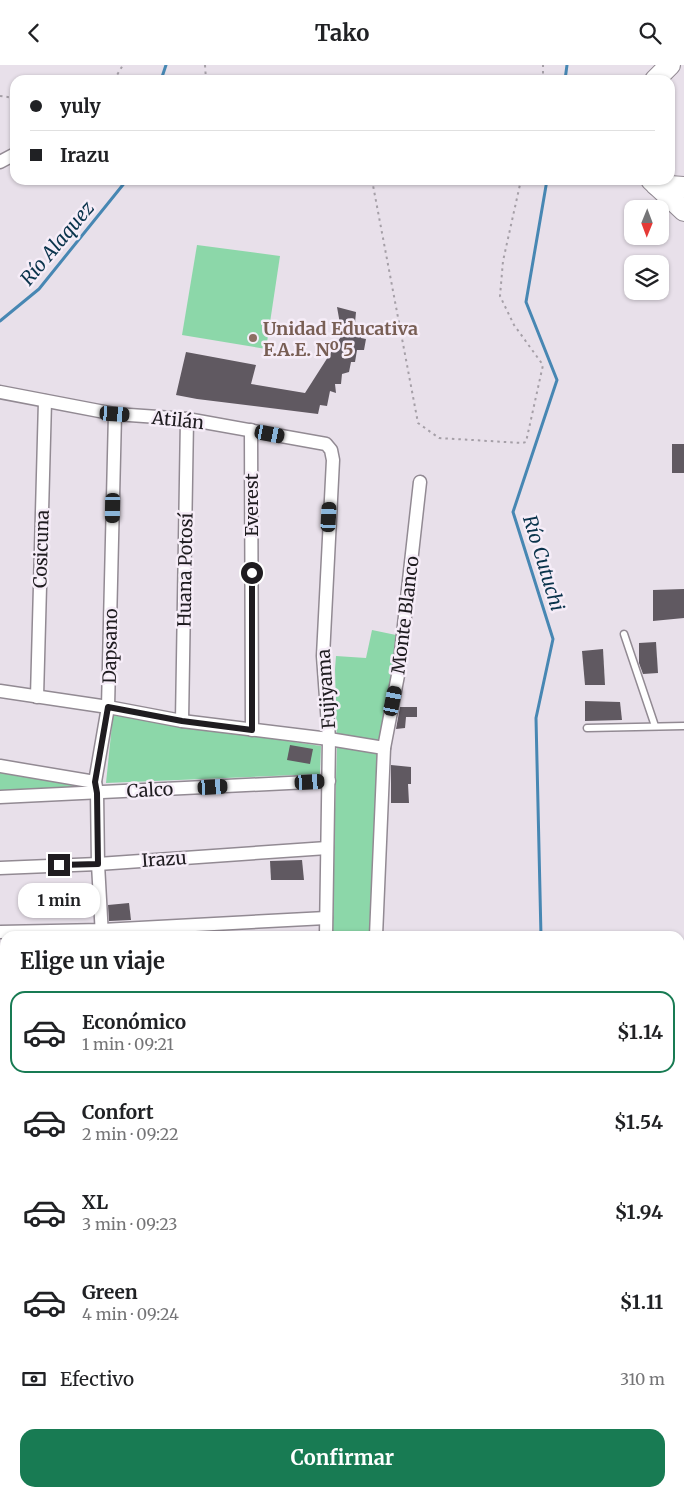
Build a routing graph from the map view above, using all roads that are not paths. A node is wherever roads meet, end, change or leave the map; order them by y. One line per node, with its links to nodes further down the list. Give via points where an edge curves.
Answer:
1 (670, 65): 2 (main road)
2 (660, 75)
3 (655, 185): 6 (main road)
4 (668, 185): 5 (main road)
5 (684, 187)
6 (684, 211)
7 (0, 392): 8 (street, Atilán)
8 (45, 401): 9 (street, Atilán); 16 (street, Cosicuna)
9 (115, 414): 10 (street, Atilán); 17 (street, Dapsano)
10 (187, 419): 11 (street, Atilán); 18 (street, Huana Potosí)
11 (251, 430): 12 (street, Atilán); 22 (street, Everest)
12 (326, 444): 23 (street, Fujiyama, via 333,460 323,656)
13 (420, 482): 24 (street, Monte Blanco, via 399,669)
14 (624, 634): 20 (lane)
15 (0, 691): 16 (street)
16 (37, 697): 17 (street)
17 (108, 707): 18 (street); 27 (street, Dapsano)
18 (182, 721): 22 (street)
19 (684, 725): 20 (lane)
20 (655, 727): 21 (lane)
21 (587, 728)
22 (252, 730): 23 (street)
23 (329, 739): 24 (street); 26 (street, Fujiyama)
24 (384, 748): 36 (street, Monte Blanco)
25 (0, 766): 27 (street)
26 (329, 781): 27 (street, Calco); 29 (street, Fujiyama)
27 (96, 787): 28 (street, Calco); 30 (street, Dapsano)
28 (0, 797)
29 (327, 848): 30 (street, Irazu); 32 (street, Fujiyama)
30 (98, 864): 31 (street, Irazu); 33 (street, Dapsano)
31 (0, 868)
32 (326, 918): 34 (street); 35 (street, Fujiyama)
33 (102, 931)
34 (132, 931)
35 (326, 931)
36 (376, 931)

